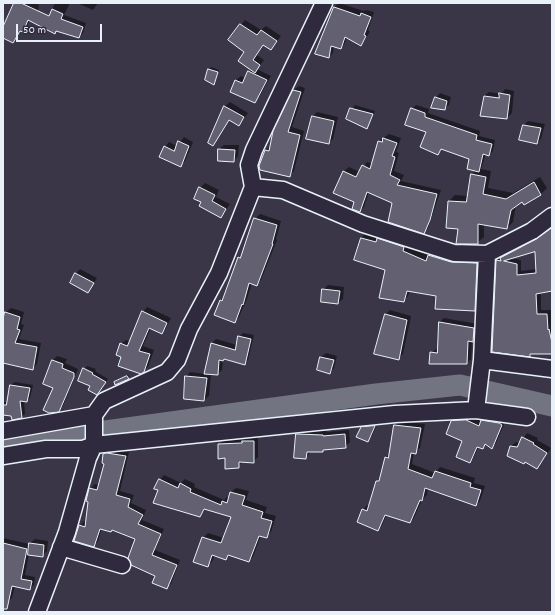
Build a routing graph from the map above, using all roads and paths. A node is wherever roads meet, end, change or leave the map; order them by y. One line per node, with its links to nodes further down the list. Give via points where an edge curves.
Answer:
1 (324, 3): 2 (street, via 254,150 249,165)
2 (253, 187): 4 (street, via 283,190 363,224 438,249 470,255); 8 (street, via 219,273 189,329 177,360 167,372 104,401)
3 (552, 216): 4 (street, via 532,231)
4 (486, 254): 5 (street)
5 (482, 360): 6 (street); 7 (street)
6 (552, 369)
7 (476, 407): 9 (street); 11 (street)
8 (94, 417): 10 (street); 11 (street)
9 (526, 417)
10 (3, 431)
11 (94, 442): 12 (street, via 83,449 46,449); 13 (street)
12 (3, 456)
13 (61, 547): 14 (street); 15 (street)
14 (122, 565)
15 (37, 612)

